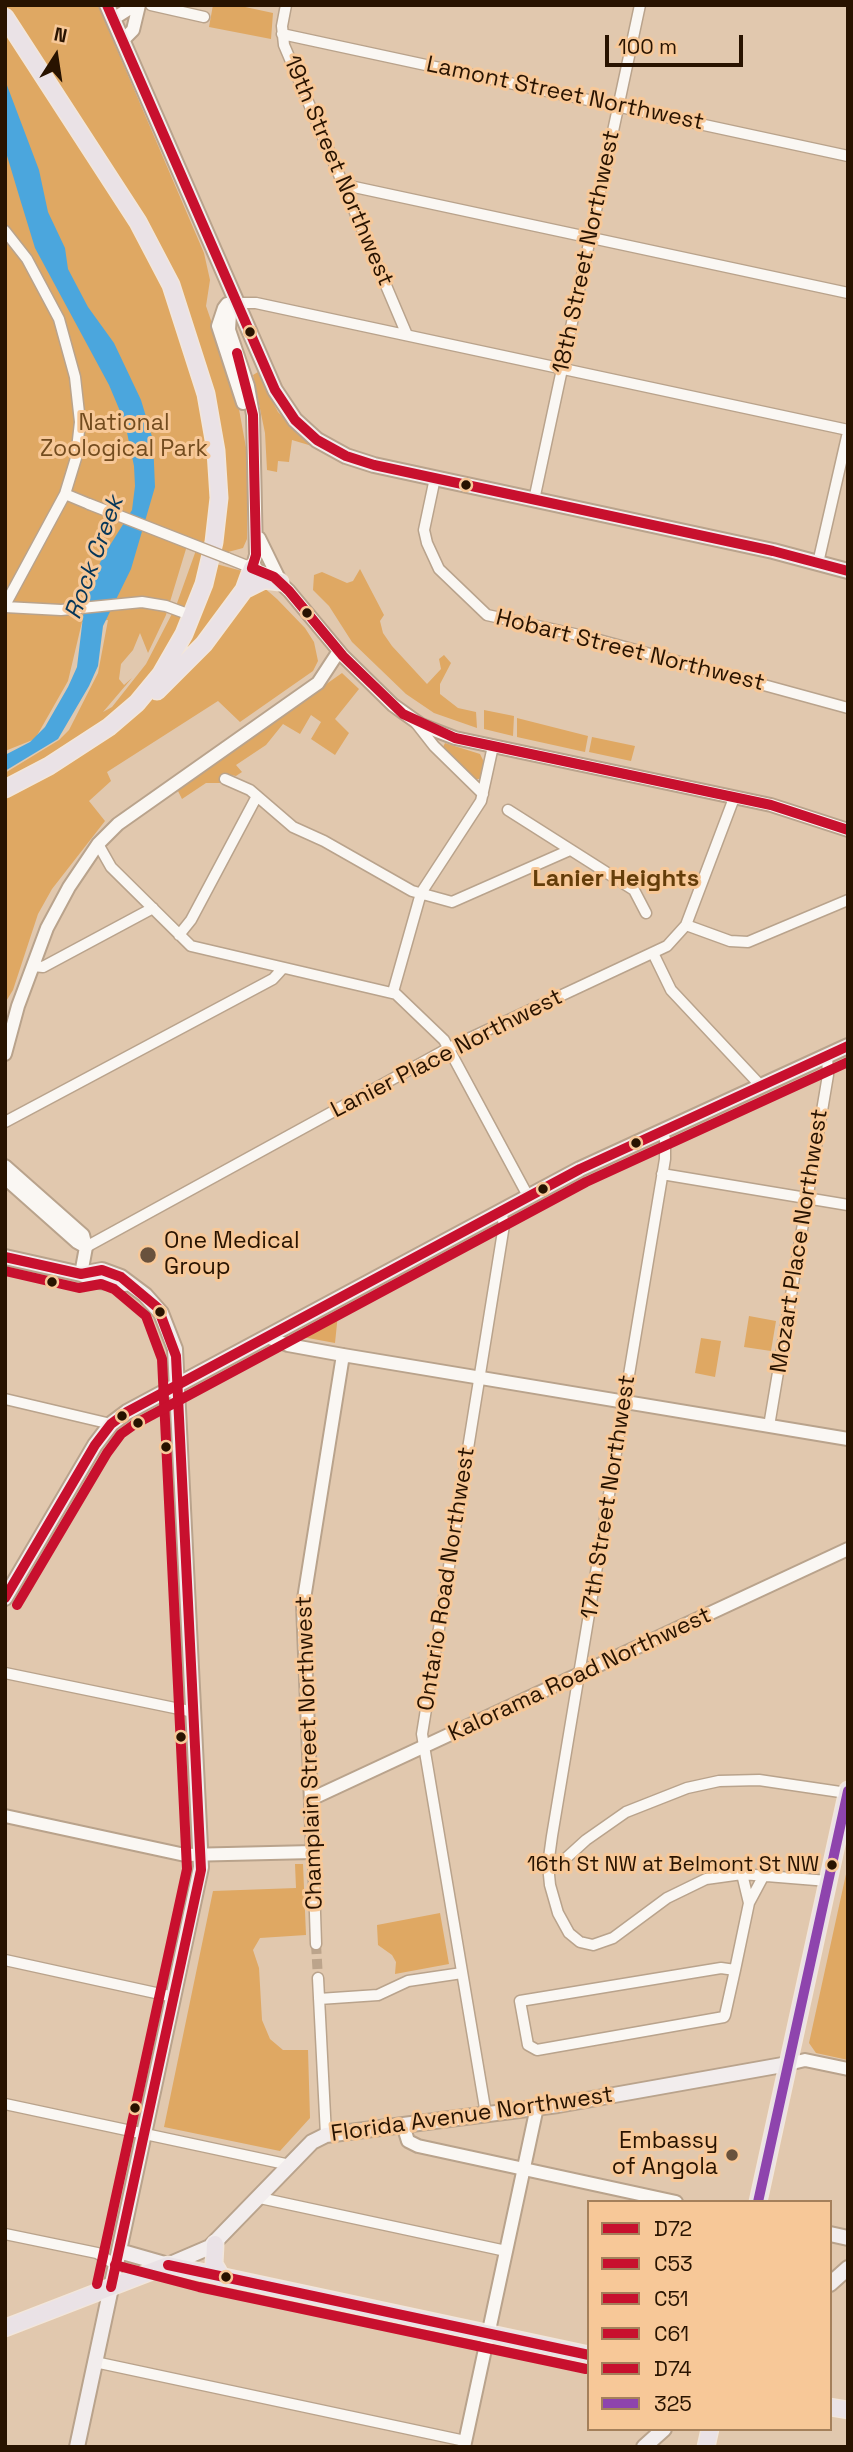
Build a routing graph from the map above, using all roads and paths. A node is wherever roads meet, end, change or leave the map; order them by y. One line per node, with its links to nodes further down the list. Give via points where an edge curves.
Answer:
1 (107, 5): 8 (main road)
2 (137, 5): 8 (street); 10 (street, via 133,30)
3 (151, 5): 7 (street)
4 (286, 5): 9 (street, 19th Street Northwest)
5 (640, 5): 11 (street, 18th Street Northwest)
6 (5, 17): 31 (main road, via 145,233 171,285 193,348 213,428 219,498 211,561)
7 (204, 17)
8 (113, 19): 10 (main road)
9 (282, 34): 11 (street, Lamont Street Northwest); 13 (street, 19th Street Northwest)
10 (122, 41): 17 (main road)
11 (619, 106): 12 (street, Lamont Street Northwest); 15 (street, 18th Street Northwest)
12 (848, 156)
13 (345, 185): 15 (street); 18 (street, 19th Street Northwest)
14 (5, 231): 22 (street, via 48,297 69,348 80,422)
15 (590, 237): 16 (street); 19 (street, 18th Street Northwest)
16 (848, 293)
17 (237, 303): 18 (street, via 256,303); 21 (main road, via 275,390 308,433 356,460); 24 (street, via 227,304 218,326 252,434)
18 (407, 335): 19 (street)
19 (562, 369): 20 (street); 23 (street, 18th Street Northwest)
20 (848, 431): 25 (street)
21 (435, 478): 23 (main road); 33 (street, Hobart Street Northwest, via 424,530 427,543 444,575 487,615 588,637)
22 (65, 494): 26 (street, bridge); 30 (street)
23 (534, 500): 25 (main road)
24 (254, 517): 26 (street); 28 (street, via 263,552)
25 (818, 563): 27 (main road)
26 (253, 568): 28 (street); 29 (main road)
27 (848, 571)
28 (280, 582): 29 (main road, via 264,580); 32 (street)
29 (244, 590): 34 (main road, via 186,664)
30 (5, 606): 31 (street, via 61,610 156,604)
31 (193, 616): 34 (main road, via 160,674)
32 (339, 651): 35 (street); 44 (street, via 318,683 118,824)
33 (848, 708)
34 (118, 720): 38 (main road)
35 (416, 722): 36 (street, via 455,738); 39 (street)
36 (493, 746): 39 (street); 41 (street)
37 (225, 779): 40 (street)
38 (5, 789)
39 (483, 794): 46 (street)
40 (257, 796): 46 (street, via 293,827); 51 (street)
41 (734, 798): 43 (street, via 803,813); 50 (street, Lanier Place Northwest)
42 (508, 810): 45 (street)
43 (848, 830)
44 (98, 844): 48 (street, via 111,867); 53 (street, via 57,908)
45 (570, 850): 46 (street, via 456,902); 49 (street, via 634,890)
46 (421, 893): 55 (street)
47 (848, 900): 50 (street, via 748,942 730,941)
48 (153, 908): 51 (street); 53 (street, via 43,967)
49 (646, 914)
50 (686, 925): 52 (street, Lanier Place Northwest, via 674,940)
51 (179, 935): 54 (street, via 203,950)
52 (653, 953): 60 (street, Lanier Place Northwest); 62 (street, via 671,990)
53 (33, 966): 56 (street)
54 (283, 968): 55 (street); 63 (street, via 273,979)
55 (393, 992): 60 (street)
56 (18, 1006): 57 (street); 58 (street)
57 (5, 1026)
58 (6, 1046)
59 (848, 1046): 61 (main road)
60 (449, 1048): 68 (street); 72 (street, Lanier Place Northwest)
61 (827, 1055): 62 (main road); 69 (street, Mozart Place Northwest, via 828,1075)
62 (761, 1086): 64 (main road)
63 (5, 1122)
64 (660, 1131): 66 (street, 17th Street Northwest, via 666,1148); 68 (main road)
65 (5, 1166): 72 (street, via 83,1235)
66 (662, 1174): 69 (street); 80 (street, 17th Street Northwest)
67 (5, 1178): 72 (street)
68 (528, 1196): 71 (main road)
69 (807, 1199): 70 (street); 82 (street, Mozart Place Northwest)
70 (848, 1205)
71 (501, 1210): 75 (main road); 77 (street, Ontario Road Northwest, via 504,1225)
72 (86, 1247): 74 (street)
73 (5, 1257): 74 (main road)
74 (81, 1274): 78 (main road, via 126,1284 150,1298 175,1349)
75 (267, 1337): 76 (street); 78 (main road)
76 (343, 1355): 77 (street); 91 (street, Champlain Street Northwest, via 303,1598)
77 (479, 1378): 80 (street); 89 (street, Ontario Road Northwest)
78 (178, 1384): 81 (main road); 88 (main road)
79 (5, 1399): 81 (street)
80 (624, 1402): 82 (street); 87 (street, 17th Street Northwest)
81 (111, 1424): 85 (main road)
82 (769, 1426): 83 (street)
83 (848, 1439)
84 (848, 1549): 87 (street, Kalorama Road Northwest)
85 (7, 1593)
86 (5, 1673): 88 (street)
87 (580, 1675): 89 (street, Kalorama Road Northwest); 95 (street, 17th Street Northwest)
88 (194, 1712): 94 (main road)
89 (423, 1749): 91 (street, Kalorama Road Northwest); 103 (street, Ontario Road Northwest)
90 (847, 1791): 95 (street, via 759,1780 687,1788 626,1812 564,1860); 98 (main road)
91 (311, 1799): 93 (street, Champlain Street Northwest)
92 (5, 1816): 94 (street)
93 (313, 1852): 94 (street); 100 (street, Champlain Street Northwest)
94 (200, 1856): 105 (main road, via 200,1876)
95 (548, 1865): 96 (street, 17th Street Northwest, via 561,1920 572,1936 589,1945 613,1938 696,1882)
96 (742, 1874): 97 (street); 99 (street)
97 (764, 1875): 98 (street); 99 (street)
98 (828, 1881): 107 (main road)
99 (749, 1903): 102 (street)
100 (316, 1944)
101 (5, 1960): 105 (street)
102 (735, 1970): 102 (street, via 724,2017 537,2050 528,2045 520,2001 721,1968)
103 (462, 1973): 106 (street, via 408,1981 379,1995); 111 (street, Ontario Road Northwest)
104 (318, 1978): 106 (street)
105 (174, 1997): 113 (main road)
106 (319, 1999): 114 (street)
107 (788, 2064): 108 (street, via 805,2060); 110 (main road, Florida Avenue Northwest); 119 (main road)
108 (848, 2069)
109 (5, 2104): 113 (street)
110 (537, 2107): 111 (main road, Florida Avenue Northwest); 116 (street)
111 (486, 2114): 112 (main road, Florida Avenue Northwest)
112 (403, 2125): 114 (main road, Florida Avenue Northwest); 116 (street, via 408,2141 415,2145)
113 (145, 2134): 115 (street); 123 (main road)
114 (326, 2135): 115 (main road, Florida Avenue Northwest, via 314,2140)
115 (290, 2165): 117 (main road, Florida Avenue Northwest)
116 (524, 2170): 118 (street); 122 (street)
117 (260, 2198): 121 (main road, Florida Avenue Northwest); 122 (street)
118 (666, 2200)
119 (758, 2200)
120 (5, 2234): 123 (street)
121 (215, 2244): 124 (main road, Florida Avenue Northwest); 126 (main road, via 214,2260)
122 (506, 2251): 130 (street)
123 (117, 2258): 124 (main road); 128 (main road)
124 (168, 2266): 126 (main road); 128 (main road, Florida Avenue Northwest)
125 (848, 2268): 127 (main road)
126 (222, 2277): 130 (main road)
127 (832, 2282)
128 (111, 2287): 129 (main road, Florida Avenue Northwest); 132 (main road)
129 (5, 2328)
130 (489, 2334): 131 (main road); 134 (street)
131 (587, 2355)
132 (95, 2362): 134 (street); 135 (main road)
133 (662, 2431): 136 (main road)
134 (464, 2444)
135 (77, 2447)
136 (644, 2447)

